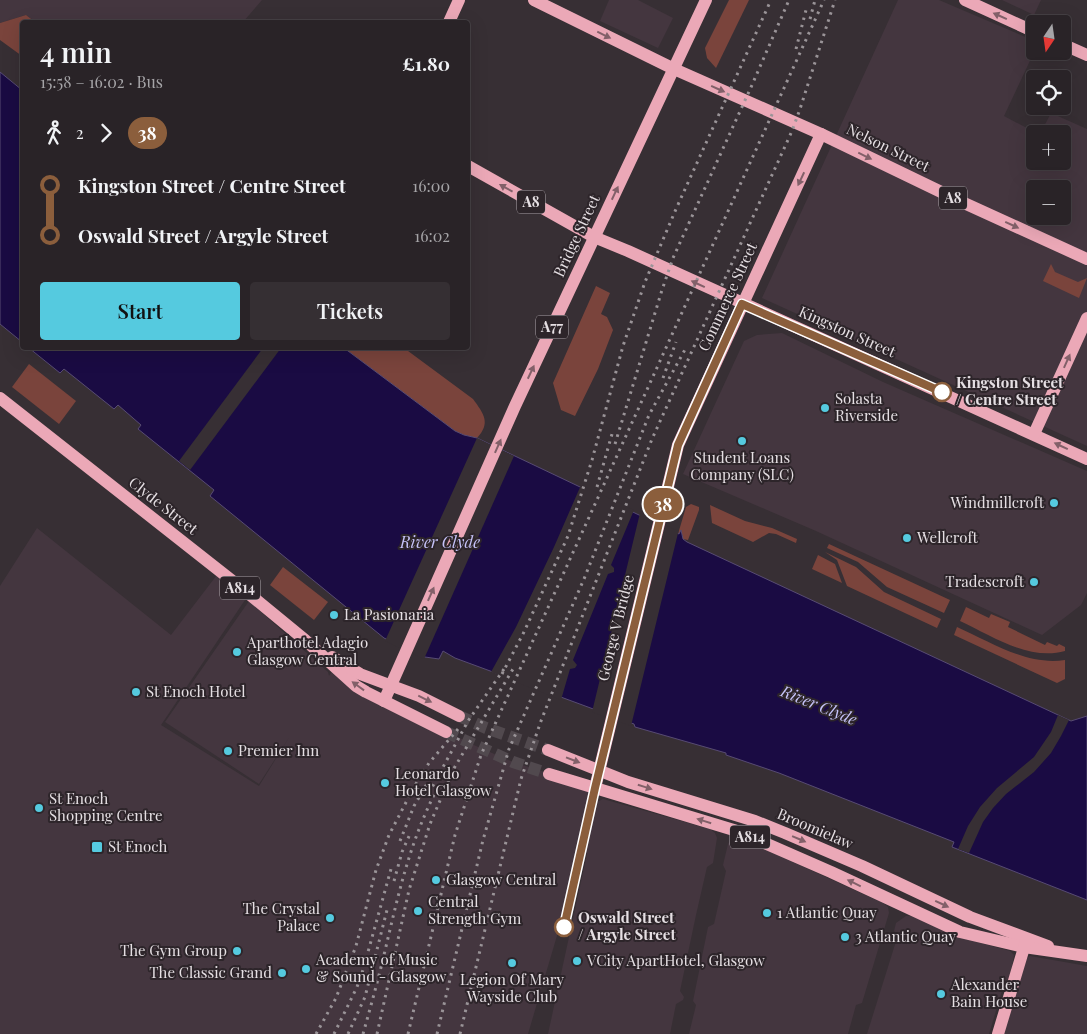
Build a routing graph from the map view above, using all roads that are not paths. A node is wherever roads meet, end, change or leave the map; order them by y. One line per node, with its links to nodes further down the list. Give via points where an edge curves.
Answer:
1 (459, 0): 5 (main road)
2 (534, 0): 9 (main road, A8, one-way to 9)
3 (706, 0): 9 (main road, A77)
4 (965, 0): 6 (main road, one-way to 4)
5 (449, 20)
6 (1026, 28)
7 (1071, 48): 8 (main road)
8 (1087, 55)
9 (674, 69): 10 (main road, Nelson Street / A8, one-way to 10); 12 (main road, Bridge Street / A77, one-way to 9)
10 (821, 134): 13 (main road, Nelson Street / A8, one-way to 13); 14 (main road, Commerce Street, one-way to 14)
11 (470, 167): 12 (main road, A8, one-way to 11)
12 (594, 238): 14 (main road, Kingston Street / A8, one-way to 12); 21 (main road, Bridge Street / A77, one-way to 12)
13 (1087, 259)
14 (742, 304): 17 (main road, Kingston Street / A8); 19 (main road, Commerce Street, via 678,445)
15 (1087, 318): 17 (main road, one-way to 15)
16 (0, 398): 20 (main road, Clyde Street / A814)
17 (1034, 434): 18 (main road, Kingston Street / A8, one-way to 17)
18 (1087, 459)
19 (668, 481): 26 (main road, George V Bridge)
20 (305, 640): 21 (main road, Clyde Street / A814, via 360,674); 22 (main road, Clyde Street, one-way to 20, via 356,686)
21 (390, 685): 22 (main road); 23 (main road, A814, one-way to 23)
22 (384, 701): 24 (main road)
23 (459, 716)
24 (446, 732)
25 (548, 750): 26 (main road, Broomielaw / A814, one-way to 26)
26 (599, 770): 28 (main road, George V Bridge); 29 (main road, Broomielaw / A814, one-way to 29, via 785,833)
27 (549, 774): 28 (main road, Broomielaw / A814)
28 (595, 788): 29 (main road, Broomielaw / A814, one-way to 28, via 960,932 737,831)
29 (1026, 942): 30 (main road, Broomielaw / A814); 31 (main road)
30 (1087, 956)
31 (998, 1034)

